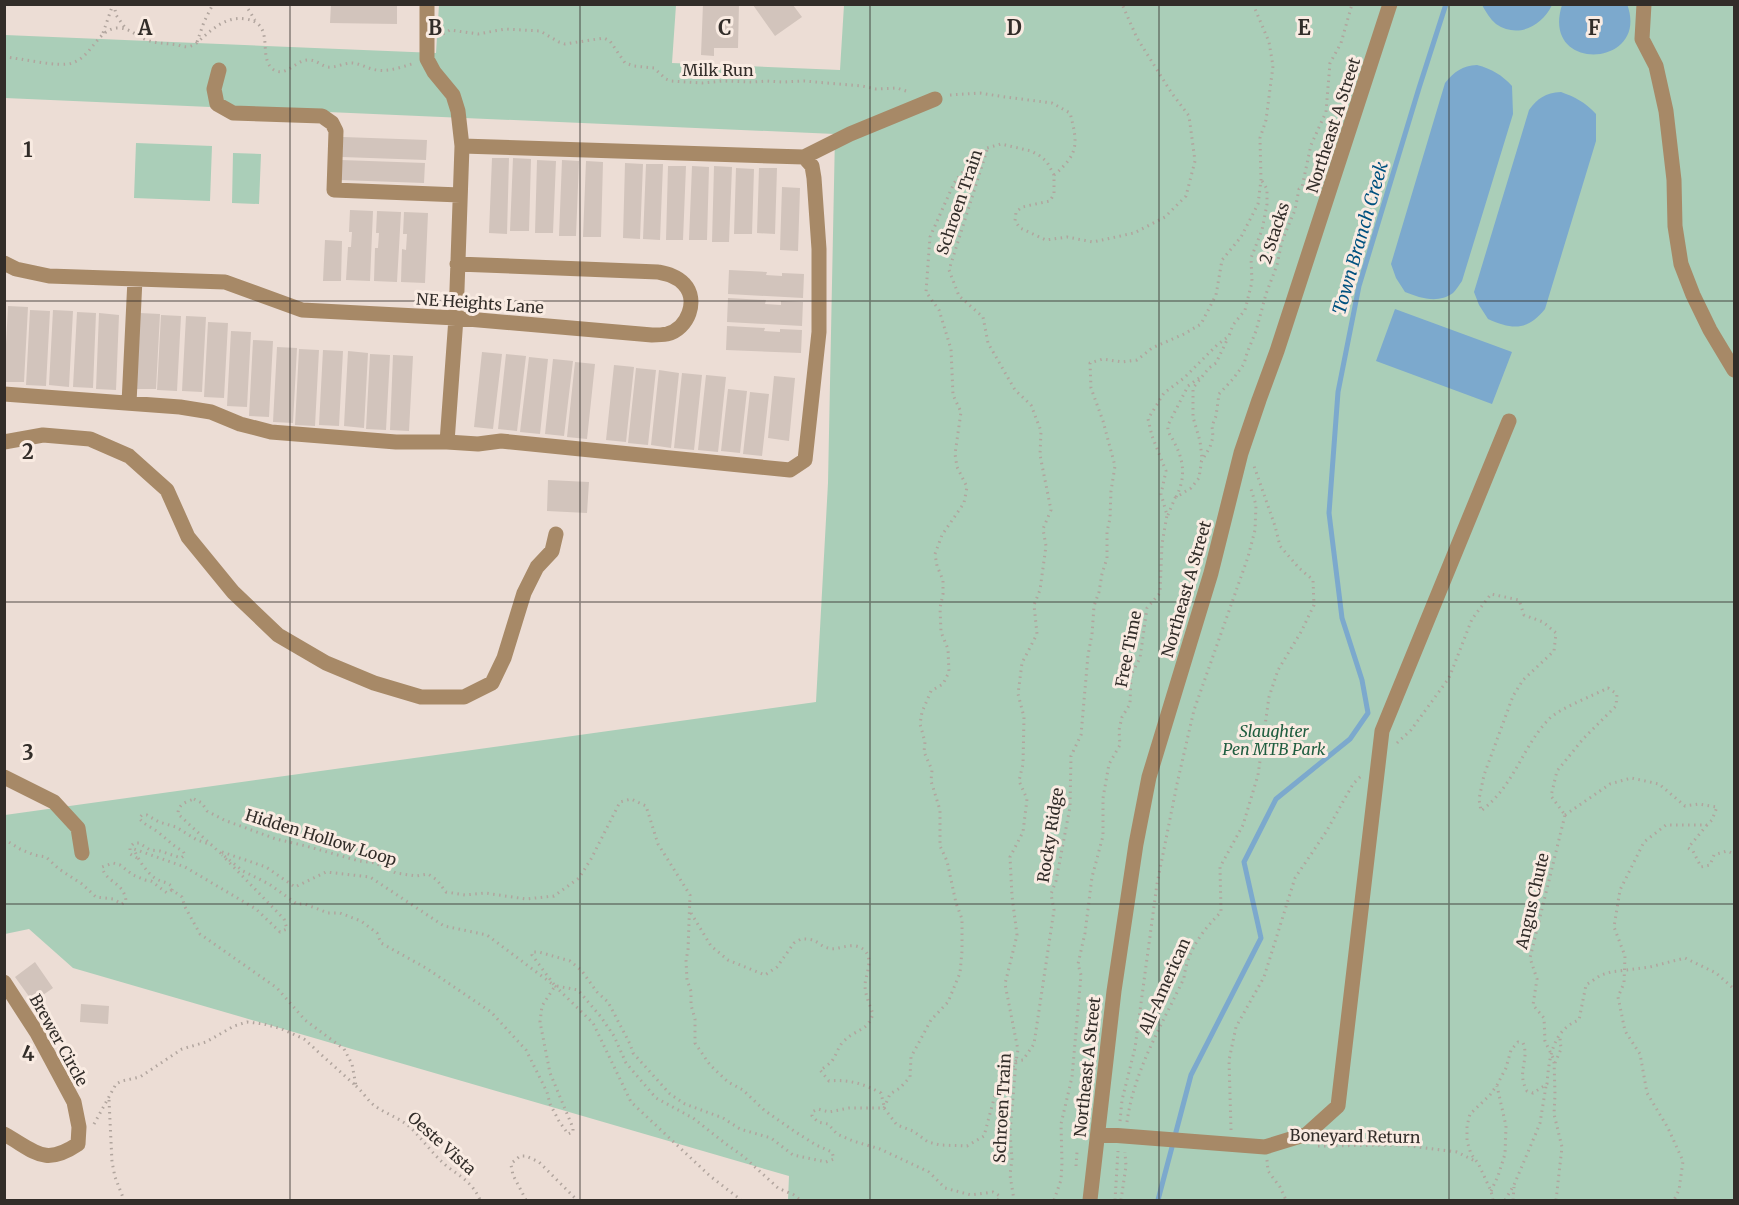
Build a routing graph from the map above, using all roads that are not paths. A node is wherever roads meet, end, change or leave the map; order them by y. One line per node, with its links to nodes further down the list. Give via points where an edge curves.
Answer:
1 (427, 4): 6 (street, via 428,59 453,95)
2 (1390, 4): 24 (street, Northeast A Street, via 1241,453 1211,573 1149,777 1114,990)
3 (1644, 4): 13 (street, via 1642,39 1656,66 1666,111 1681,264 1710,330)
4 (219, 70): 8 (street, via 214,89 218,104 233,113 322,116 332,123 336,131 334,190)
5 (935, 99): 7 (street)
6 (462, 146): 7 (street); 8 (street)
7 (804, 157): 18 (street, via 812,166 814,178 819,249 819,332 805,460 790,470 501,441)
8 (460, 195): 10 (street)
9 (4, 263): 11 (street, NE Heights Lane, via 49,276)
10 (457, 264): 12 (street); 12 (street, NE Heights Lane, via 658,272 684,283 691,305 683,325 669,334 652,335)
11 (135, 279): 12 (street, NE Heights Lane, via 225,282 302,310); 15 (street)
12 (456, 318): 18 (street)
13 (1734, 370)
14 (4, 394): 15 (street)
15 (129, 403): 18 (street, via 212,412 271,432)
16 (1509, 422): 24 (street, via 1382,731 1338,1106 1307,1134 1265,1147)
17 (4, 442): 19 (street, via 43,435 90,439 129,456 167,490 188,537 233,592 278,635 326,663 421,697 464,697 492,683 524,593 537,567 552,551)
18 (447, 442)
19 (556, 534)
20 (4, 777): 21 (street, via 54,802 78,828)
21 (82, 853)
22 (4, 982): 23 (street, Brewer Circle, via 63,1080 74,1102 79,1127 78,1144 51,1157)
23 (4, 1134)
24 (1098, 1134): 25 (street, Northeast A Street)
25 (1090, 1200)

